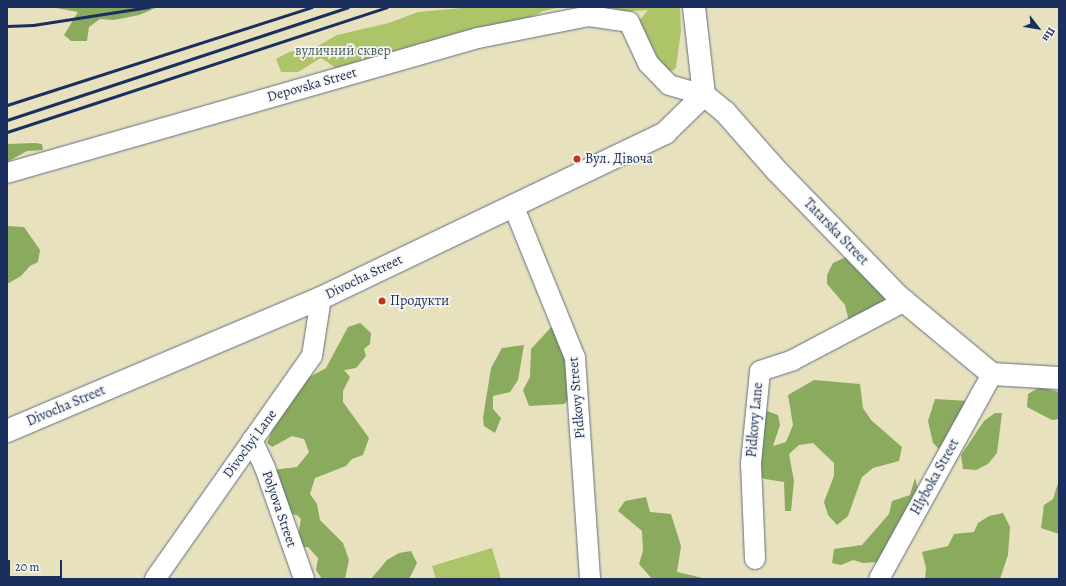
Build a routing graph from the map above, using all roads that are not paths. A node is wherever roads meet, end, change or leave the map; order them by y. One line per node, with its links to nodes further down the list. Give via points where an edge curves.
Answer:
1 (694, 7): 2 (main road)
2 (704, 95): 3 (street, Depovska Street, via 669,85 648,63 629,22 588,16 478,38); 4 (main road, Divocha Street, via 665,133); 6 (main road, Tatarska Street, via 725,112 776,170)
3 (7, 173)
4 (513, 204): 5 (main road, Divocha Street); 14 (street, Pidkovy Street, via 575,358)
5 (321, 298): 9 (main road, Divocha Street); 10 (street, Divochyi Lane, via 312,356)
6 (905, 301): 7 (main road, Tatarska Street); 11 (street, Pidkovy Lane, via 793,360 760,371 751,463)
7 (992, 374): 8 (main road); 15 (street, Hlyboka Street)
8 (1059, 378)
9 (7, 431)
10 (252, 440): 12 (street, Divochyi Lane); 13 (street, Polyova Street, via 265,468)
11 (755, 558)
12 (155, 579)
13 (304, 579)
14 (590, 579)
15 (879, 579)

